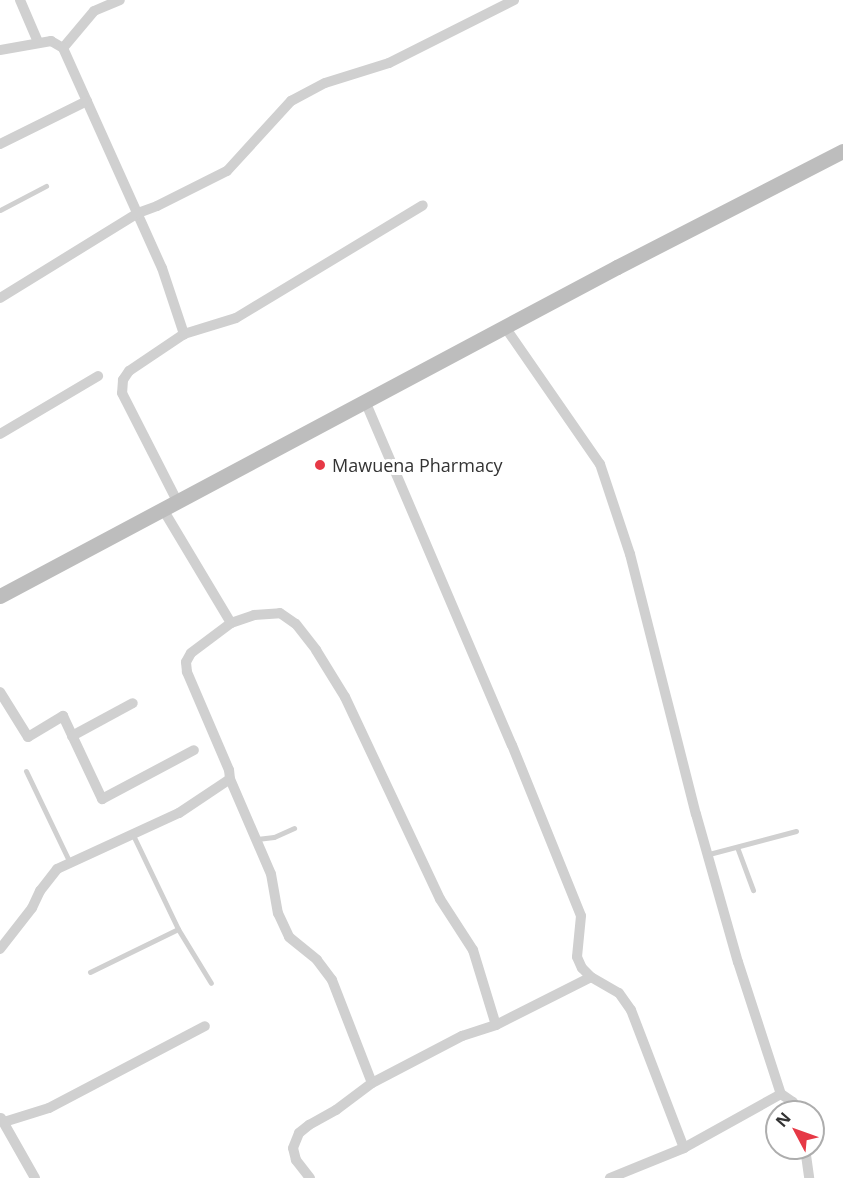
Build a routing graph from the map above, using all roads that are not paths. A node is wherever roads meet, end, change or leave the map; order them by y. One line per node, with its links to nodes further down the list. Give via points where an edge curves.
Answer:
1 (20, 0): 4 (street)
2 (120, 0): 5 (street, via 94,11)
3 (513, 0): 13 (street, via 389,63 325,83 291,101 227,171)
4 (38, 42): 5 (street, via 51,41); 6 (street)
5 (63, 48): 7 (street)
6 (0, 50)
7 (87, 101): 8 (street); 13 (street)
8 (0, 144)
9 (843, 151): 15 (main road)
10 (46, 186): 12 (lane)
11 (423, 205): 16 (street, via 236,318)
12 (0, 210)
13 (138, 213): 14 (street); 16 (street)
14 (0, 298)
15 (506, 327): 18 (main road); 35 (street, via 600,464 630,554)
16 (184, 334): 20 (street, via 129,371 122,393)
17 (98, 376): 19 (street)
18 (365, 401): 20 (main road); 41 (street, via 581,916 577,957)
19 (0, 434)
20 (178, 503): 21 (main road)
21 (164, 511): 22 (main road); 23 (street)
22 (1, 593)
23 (231, 623): 29 (street, via 191,653 186,662); 43 (street, via 254,615 280,613 296,624 316,650 345,697 440,899 473,950)
24 (0, 692): 26 (street, via 28,736 63,716)
25 (134, 703): 26 (street)
26 (72, 736): 27 (street, via 102,799)
27 (194, 750)
28 (26, 771): 36 (lane)
29 (230, 779): 32 (street, via 179,813); 33 (street)
30 (294, 828): 33 (lane)
31 (796, 831): 34 (lane)
32 (133, 835): 36 (street); 38 (lane)
33 (257, 839): 45 (street, via 272,874 278,913 289,937 332,980)
34 (738, 847): 35 (lane); 37 (lane)
35 (709, 854): 46 (street, via 738,962)
36 (70, 863): 39 (street, via 57,869)
37 (753, 890)
38 (178, 929): 40 (lane); 42 (lane)
39 (0, 949)
40 (90, 972)
41 (591, 977): 43 (street); 49 (street, via 619,993 631,1010)
42 (211, 983)
43 (496, 1025): 45 (street, via 462,1036)
44 (205, 1026): 48 (street, via 49,1108)
45 (372, 1083): 52 (street, via 299,1133 293,1148 296,1160)
46 (781, 1094): 47 (street); 49 (street)
47 (790, 1100)
48 (2, 1119): 51 (street)
49 (684, 1148): 53 (street)
50 (807, 1160): 54 (street)
51 (35, 1178)
52 (310, 1178)
53 (610, 1178)
54 (809, 1178)

